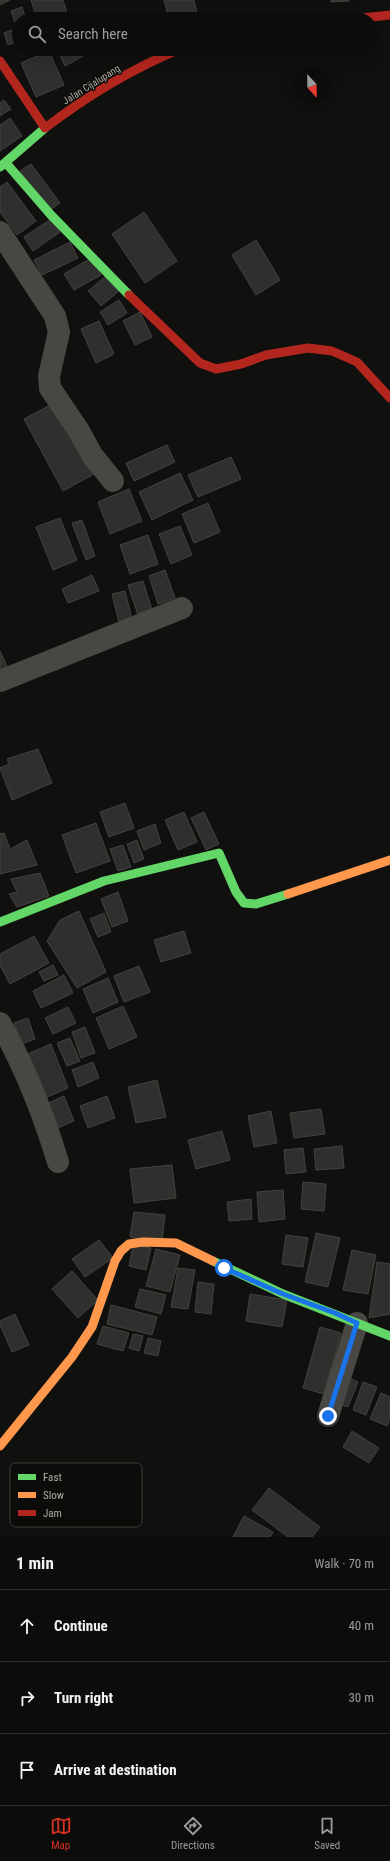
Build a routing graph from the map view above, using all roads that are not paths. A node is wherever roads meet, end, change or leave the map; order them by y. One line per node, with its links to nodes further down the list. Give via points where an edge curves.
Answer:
1 (390, 15): 2 (street)
2 (378, 16)
3 (165, 56): 5 (street, Jalan Cijalupang, via 130,72 80,101)
4 (0, 61): 5 (street)
5 (45, 128): 6 (street, Jalan Cijalupang)
6 (3, 165): 8 (street, via 122,288 200,363 216,368 241,364 266,355 308,348 332,351 357,362)
7 (0, 232): 9 (street, via 55,316 59,332 49,376 50,388 92,455)
8 (390, 398)
9 (113, 481)
10 (182, 608): 11 (street)
11 (0, 681)
12 (390, 860): 13 (street, via 256,904 244,903 236,892 219,853 104,881)
13 (0, 922)
14 (0, 1023): 15 (street, via 25,1071 46,1122)
15 (58, 1162)
16 (357, 1323): 17 (street); 18 (street); 19 (street, via 283,1294 176,1243 129,1244 121,1250 116,1261 92,1327 72,1357)
17 (390, 1336)
18 (328, 1416)
19 (0, 1446)

